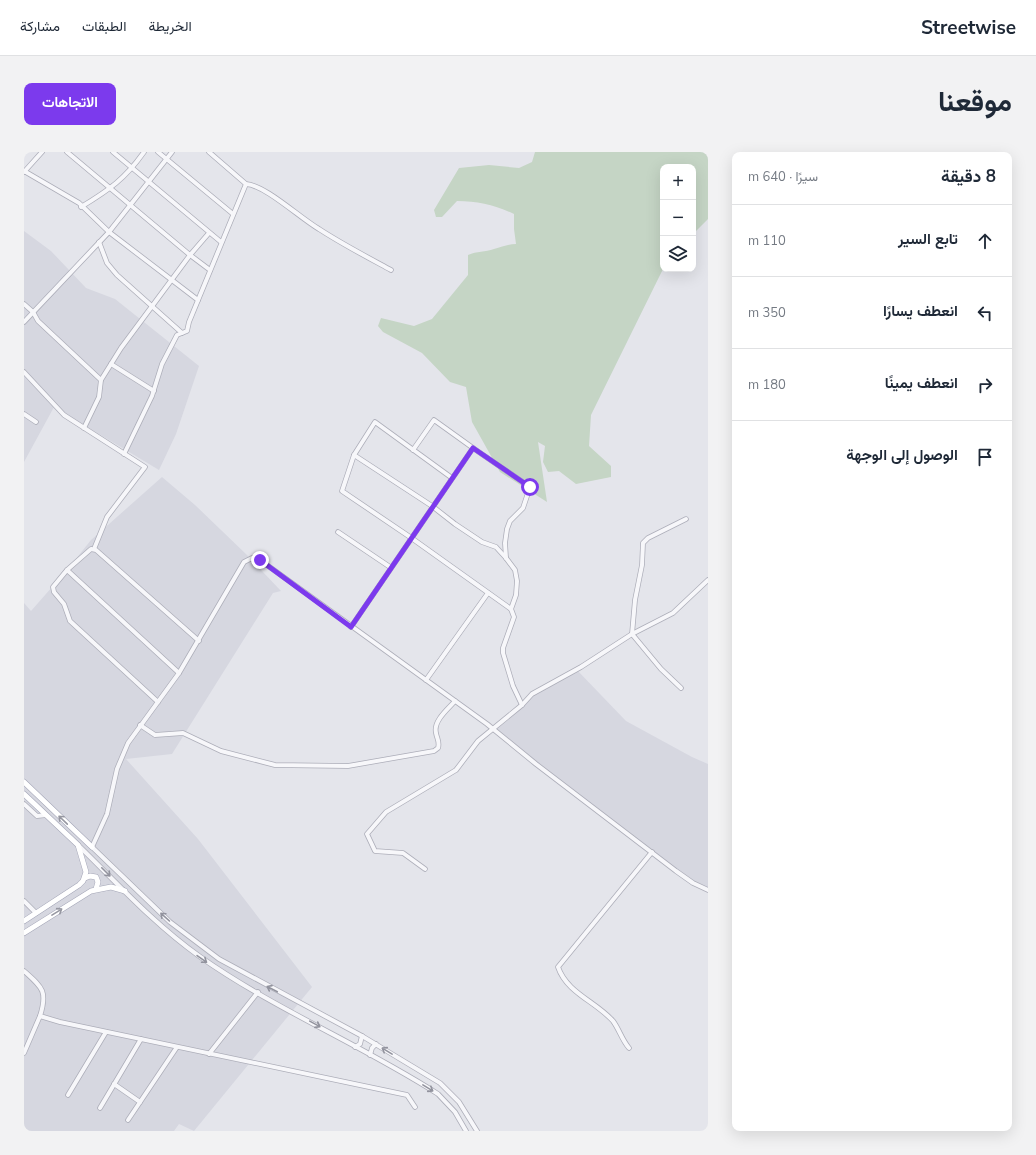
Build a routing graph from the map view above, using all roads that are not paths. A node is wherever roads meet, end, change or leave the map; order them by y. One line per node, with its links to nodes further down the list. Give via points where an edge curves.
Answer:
1 (42, 152): 10 (street)
2 (67, 152): 13 (street)
3 (113, 152): 9 (street)
4 (144, 152): 9 (street)
5 (158, 152): 8 (street)
6 (172, 152): 8 (street)
7 (209, 152): 12 (street)
8 (166, 159): 11 (street); 16 (street)
9 (132, 168): 11 (street); 13 (street)
10 (24, 171): 15 (street, via 79,203)
11 (147, 182): 14 (street); 18 (street)
12 (246, 184): 16 (street); 23 (street, via 252,184 318,229)
13 (112, 188): 14 (street); 15 (street)
14 (131, 205): 17 (street); 21 (street)
15 (81, 207): 17 (street)
16 (233, 214): 20 (street)
17 (109, 232): 19 (street); 24 (street)
18 (209, 233): 20 (street); 21 (street)
19 (99, 242): 27 (street, via 106,263); 28 (street)
20 (221, 242): 22 (street)
21 (190, 255): 22 (street); 24 (street)
22 (210, 270): 25 (street)
23 (391, 270)
24 (171, 280): 25 (street); 27 (street)
25 (198, 300): 30 (street, via 187,331)
26 (24, 304): 28 (street)
27 (152, 305): 30 (street); 31 (street)
28 (33, 312): 29 (street); 33 (street, via 38,321)
29 (24, 322)
30 (182, 333): 34 (street, via 177,335 162,364)
31 (111, 364): 33 (street); 34 (street)
32 (24, 372): 37 (street, via 64,415)
33 (101, 380): 37 (street, via 100,397)
34 (154, 391): 40 (street)
35 (24, 414): 36 (street)
36 (36, 422)
37 (84, 428): 40 (street)
38 (473, 448): 39 (street, via 434,420); 42 (street); 48 (street, via 530,487 523,508 507,529)
39 (413, 450): 41 (street, via 375,422); 42 (street)
40 (124, 454): 47 (street, via 145,467 107,517)
41 (354, 455): 43 (street); 46 (street, via 342,491)
42 (452, 478): 43 (street)
43 (432, 506): 46 (street); 48 (street, via 477,538 496,547)
44 (686, 519): 55 (street, via 643,543 643,562 635,600)
45 (338, 532): 49 (street)
46 (410, 537): 49 (street); 52 (street)
47 (94, 549): 50 (street); 56 (street)
48 (506, 558): 53 (street, via 515,570 517,581)
49 (390, 567): 54 (street)
50 (67, 570): 57 (street); 61 (street, via 53,590 64,604 70,621)
51 (708, 580): 55 (street, via 673,613)
52 (488, 592): 53 (street); 58 (street)
53 (511, 609): 62 (street, via 514,617 503,653)
54 (351, 627): 56 (street, via 260,560 252,558 243,564); 58 (street)
55 (632, 634): 59 (street); 62 (street, via 581,667 532,694)
56 (199, 641): 57 (street)
57 (178, 673): 61 (street)
58 (426, 680): 60 (street)
59 (680, 688)
60 (455, 701): 63 (street, via 437,724 435,732 440,744 434,751 348,766 268,764 222,751 183,733 155,735); 64 (street)
61 (158, 702): 63 (street)
62 (522, 705): 64 (street)
63 (140, 725): 70 (street, via 122,755 107,814)
64 (493, 728): 71 (street); 72 (street, via 478,740 456,770 386,812 367,834 375,851 403,853)
65 (24, 782): 70 (main road, one-way to 65)
66 (24, 794): 68 (main road)
67 (25, 807): 68 (street, via 37,816)
68 (46, 815): 69 (main road)
69 (78, 845): 73 (main road, via 86,869); 76 (street, one-way to 76)
70 (92, 846): 85 (street, one-way to 70, via 237,970 202,947 155,908)
71 (652, 852): 75 (street, via 692,883); 90 (street, via 558,967 564,981 614,1023)
72 (425, 870)
73 (85, 878): 74 (main road, via 96,877); 78 (main road, via 79,885)
74 (96, 889): 76 (main road, via 110,887); 80 (main road, one-way to 74)
75 (708, 890)
76 (125, 891): 82 (street, one-way to 82, via 183,944 215,967)
77 (24, 901): 78 (street)
78 (36, 913): 79 (main road)
79 (24, 921)
80 (24, 933)
81 (24, 971): 83 (street, via 42,989 45,998)
82 (258, 992): 89 (street, one-way to 89); 92 (street)
83 (40, 1016): 84 (street); 91 (street)
84 (106, 1032): 86 (street); 95 (street)
85 (362, 1036): 87 (street); 89 (street, via 360,1044)
86 (141, 1039): 88 (street); 94 (street)
87 (376, 1044): 93 (street); 101 (street, one-way to 87, via 459,1102 444,1087)
88 (176, 1047): 92 (street); 96 (street)
89 (354, 1047): 93 (street)
90 (629, 1048)
91 (24, 1053)
92 (209, 1054): 97 (street, via 407,1095)
93 (370, 1055): 100 (street, one-way to 100, via 438,1094 455,1112)
94 (114, 1084): 96 (street); 98 (street)
95 (68, 1095)
96 (140, 1102): 99 (street)
97 (415, 1107)
98 (100, 1108)
99 (128, 1120)
100 (466, 1131)
101 (477, 1131)

